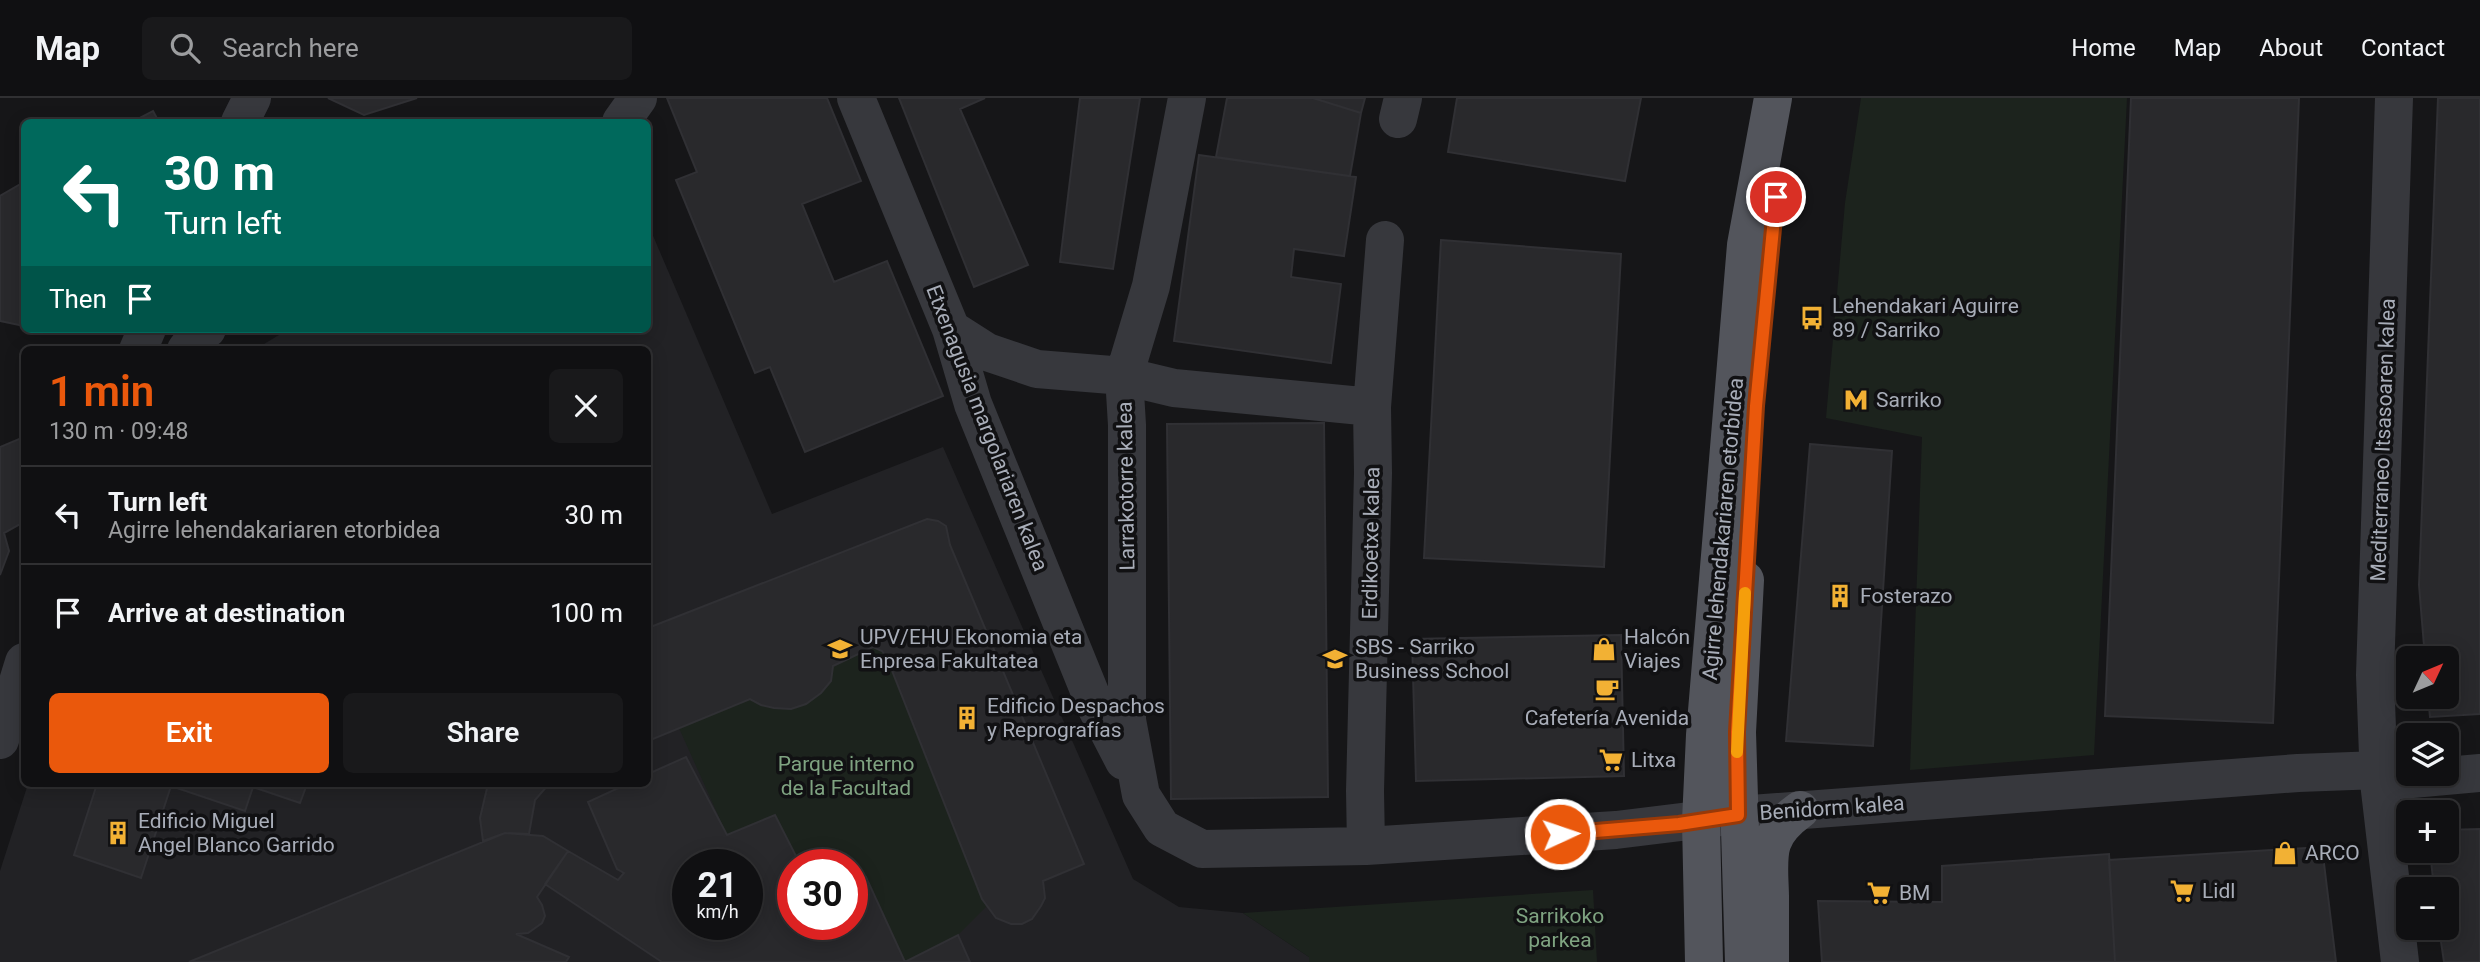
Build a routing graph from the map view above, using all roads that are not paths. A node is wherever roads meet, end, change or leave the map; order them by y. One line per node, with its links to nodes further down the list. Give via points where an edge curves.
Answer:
1 (252, 98): 9 (street)
2 (268, 98): 10 (street)
3 (638, 98): 11 (street)
4 (856, 98): 13 (street, Etxenagusia margolariaren kalea)
5 (1187, 98): 16 (street, Larrakotorre kalea, via 1151,286)
6 (1773, 98): 24 (main road, Agirre lehendakariaren etorbidea, via 1746,245 1706,735)
7 (1796, 98): 24 (main road, Agirre lehendakariaren etorbidea, via 1776,197 1756,406 1737,732)
8 (2394, 98): 21 (street, Mediterraneo Itsasoaren kalea, via 2375,675)
9 (242, 119)
10 (272, 119)
11 (623, 119)
12 (1385, 240): 17 (street, Erdikoetxe kalea)
13 (951, 329): 16 (street, via 987,352 1037,369); 22 (street, Etxenagusia margolariaren kalea, via 973,404 1095,705)
14 (203, 333): 15 (street)
15 (190, 346)
16 (1124, 376): 17 (street, via 1174,388); 22 (street, Larrakotorre kalea, via 1127,720)
17 (1371, 407): 25 (street, Erdikoetxe kalea)
18 (21, 672): 19 (street)
19 (0, 740)
20 (2480, 773): 21 (street, Benidorm kalea)
21 (2379, 776): 23 (street, Benidorm kalea, via 2298,772); 30 (street, Mediterraneo Itsasoaren kalea)
22 (1141, 794): 26 (street, Larrakotorre kalea, via 1162,828)
23 (1800, 810): 24 (street, Benidorm kalea); 29 (main road, via 1779,828 1768,857)
24 (1719, 818): 25 (street, Benidorm kalea, via 1616,830); 27 (main road, Agirre lehendakariaren etorbidea); 28 (main road, Agirre lehendakariaren etorbidea)
25 (1366, 845): 26 (street, Benidorm kalea)
26 (1202, 849)
27 (1704, 962)
28 (1744, 962)
29 (1770, 962)
30 (2400, 962)

